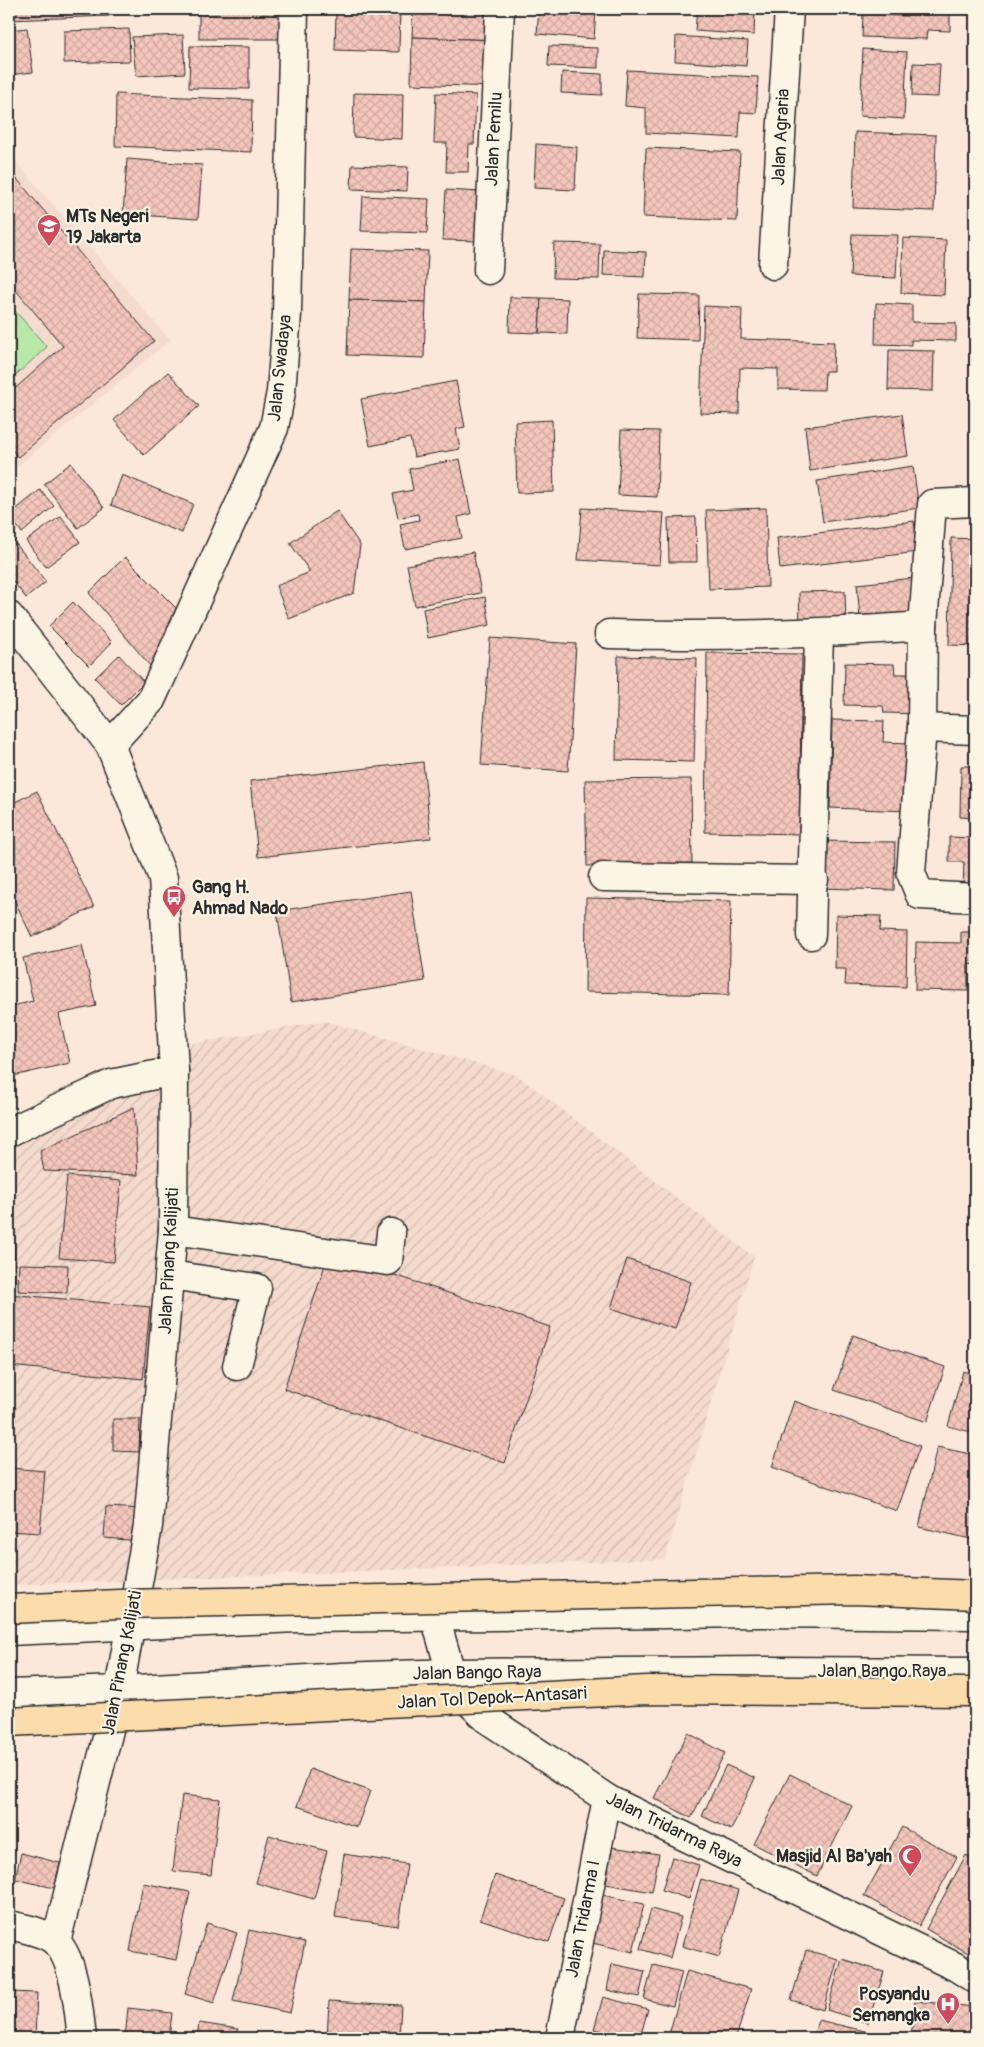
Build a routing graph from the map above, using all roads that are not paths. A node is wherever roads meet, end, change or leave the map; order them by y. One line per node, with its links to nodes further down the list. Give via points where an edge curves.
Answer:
1 (294, 9): 13 (street, Jalan Swadaya, via 287,314 282,392 274,428 151,700)
2 (500, 9): 5 (street, Jalan Pemilu)
3 (789, 9): 4 (street, Jalan Agraria)
4 (773, 265)
5 (488, 270)
6 (975, 502): 8 (street, via 932,504)
7 (9, 616): 13 (street, Jalan Pinang Kalijati)
8 (924, 626): 10 (street); 11 (street)
9 (609, 634): 10 (street)
10 (819, 634): 15 (street)
11 (922, 728): 12 (street); 16 (street, via 911,873 920,895)
12 (975, 730)
13 (110, 745): 18 (street, Jalan Pinang Kalijati, via 163,878)
14 (603, 877): 15 (street)
15 (814, 880): 17 (street)
16 (975, 898)
17 (811, 935)
18 (174, 1071): 19 (street, via 111,1084); 20 (street, Jalan Pinang Kalijati)
19 (9, 1132)
20 (173, 1230): 21 (street, via 388,1261); 22 (street, Jalan Pinang Kalijati)
21 (391, 1233)
22 (170, 1275): 23 (street, via 257,1288); 28 (street, Jalan Pinang Kalijati, via 148,1526)
23 (237, 1366)
24 (975, 1595): 25 (highway, bridge, via 835,1590 129,1603)
25 (9, 1609)
26 (975, 1614): 27 (street)
27 (435, 1617): 28 (street, via 297,1618); 31 (street, Jalan Tridarma Raya)
28 (130, 1626): 29 (street); 32 (street, Jalan Pinang Kalijati)
29 (9, 1631)
30 (975, 1672): 31 (street, Jalan Bango Raya)
31 (451, 1673): 32 (street, Jalan Bango Raya); 36 (street, Jalan Tridarma Raya, via 460,1693 487,1719)
32 (119, 1690): 34 (street, Jalan Bango Raya); 38 (street, Jalan Pinang Kalijati)
33 (975, 1692): 35 (highway, Jalan Tol Depok–Antasari, bridge, via 647,1690)
34 (9, 1694)
35 (9, 1722)
36 (609, 1800): 39 (street, Jalan Tridarma Raya); 41 (street, Jalan Tridarma I)
37 (9, 1925): 38 (street, via 35,1931)
38 (56, 1942): 40 (street, via 69,1962)
39 (975, 1979)
40 (82, 2038)
41 (560, 2038)

